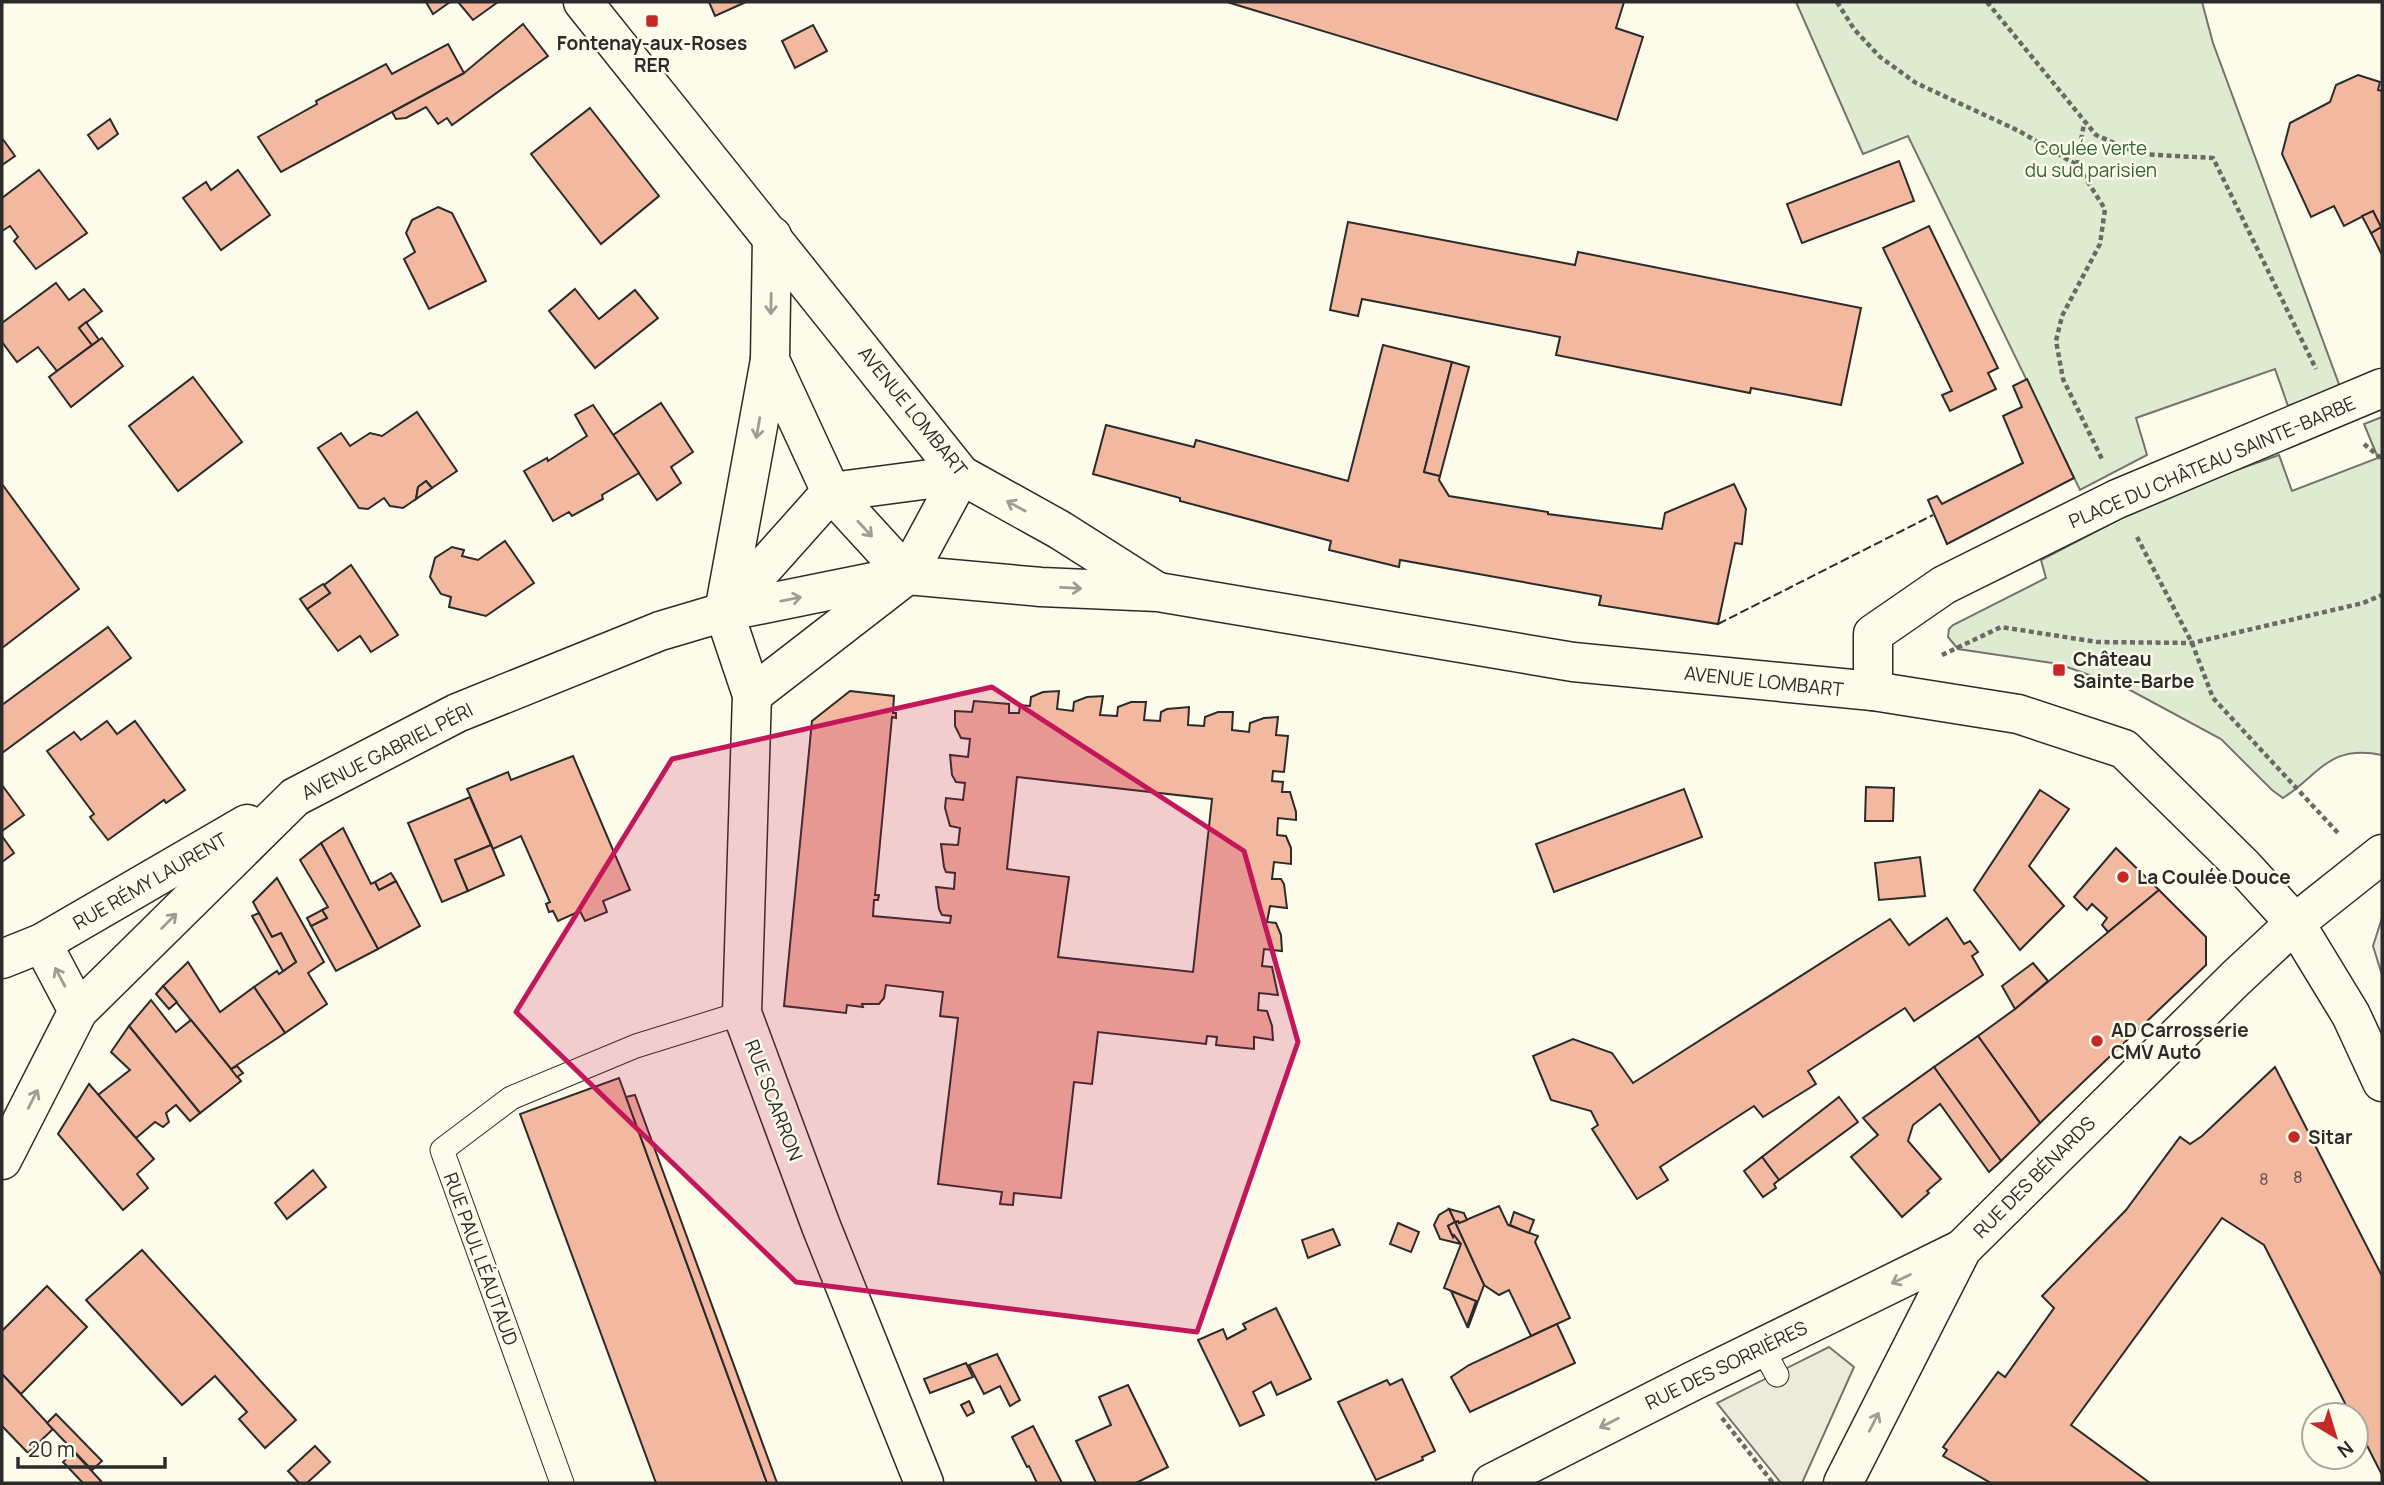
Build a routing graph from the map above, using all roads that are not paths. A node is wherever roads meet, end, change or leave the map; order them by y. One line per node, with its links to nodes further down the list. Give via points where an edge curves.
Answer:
1 (583, 2): 2 (street, AVENUE LOMBART)
2 (772, 236): 3 (street, one-way to 3); 5 (street, AVENUE LOMBART)
3 (770, 360): 6 (street); 9 (street, one-way to 9)
4 (2382, 388): 10 (street, PLACE DU CHÂTEAU SAINTE-BARBE, via 2117,499 1944,585 1873,634)
5 (961, 475): 6 (street); 7 (street); 8 (street, AVENUE LOMBART, one-way to 5)
6 (831, 492): 7 (street, one-way to 7); 9 (street)
7 (907, 575): 8 (street, AVENUE LOMBART, one-way to 8); 9 (street, AVENUE GABRIEL PÉRI, one-way to 7); 11 (street)
8 (1158, 592): 10 (street, AVENUE LOMBART, via 1573,662)
9 (724, 612): 11 (street, RUE SCARRON); 12 (street, AVENUE GABRIEL PÉRI, via 660,631 457,713)
10 (1873, 691): 14 (street, AVENUE LOMBART, via 2018,714 2124,749)
11 (752, 695): 18 (street, RUE SCARRON)
12 (295, 797): 15 (street, RUE RÉMY LAURENT); 17 (street, AVENUE GABRIEL PÉRI, one-way to 12)
13 (2382, 855): 14 (street, RUE DES BÉNARDS)
14 (2295, 923): 19 (street, AVENUE LOMBART, via 2351,1015); 21 (street, RUE DES BÉNARDS)
15 (42, 943): 16 (street, RUE RÉMY LAURENT); 17 (street, one-way to 15)
16 (2, 959)
17 (78, 1011): 20 (street, AVENUE GABRIEL PÉRI, one-way to 17)
18 (741, 1013): 22 (street, RUE SCARRON); 23 (lane, RUE PAUL LÉAUTAUD, via 636,1046 511,1098 442,1150)
19 (2382, 1082)
20 (2, 1160)
21 (1962, 1249): 24 (street, RUE DES SORRIÈRES, one-way to 24, via 1769,1362 1693,1381); 25 (street, RUE DES BÉNARDS, one-way to 21)
22 (921, 1482)
23 (562, 1483)
24 (1492, 1483)
25 (1843, 1483)

